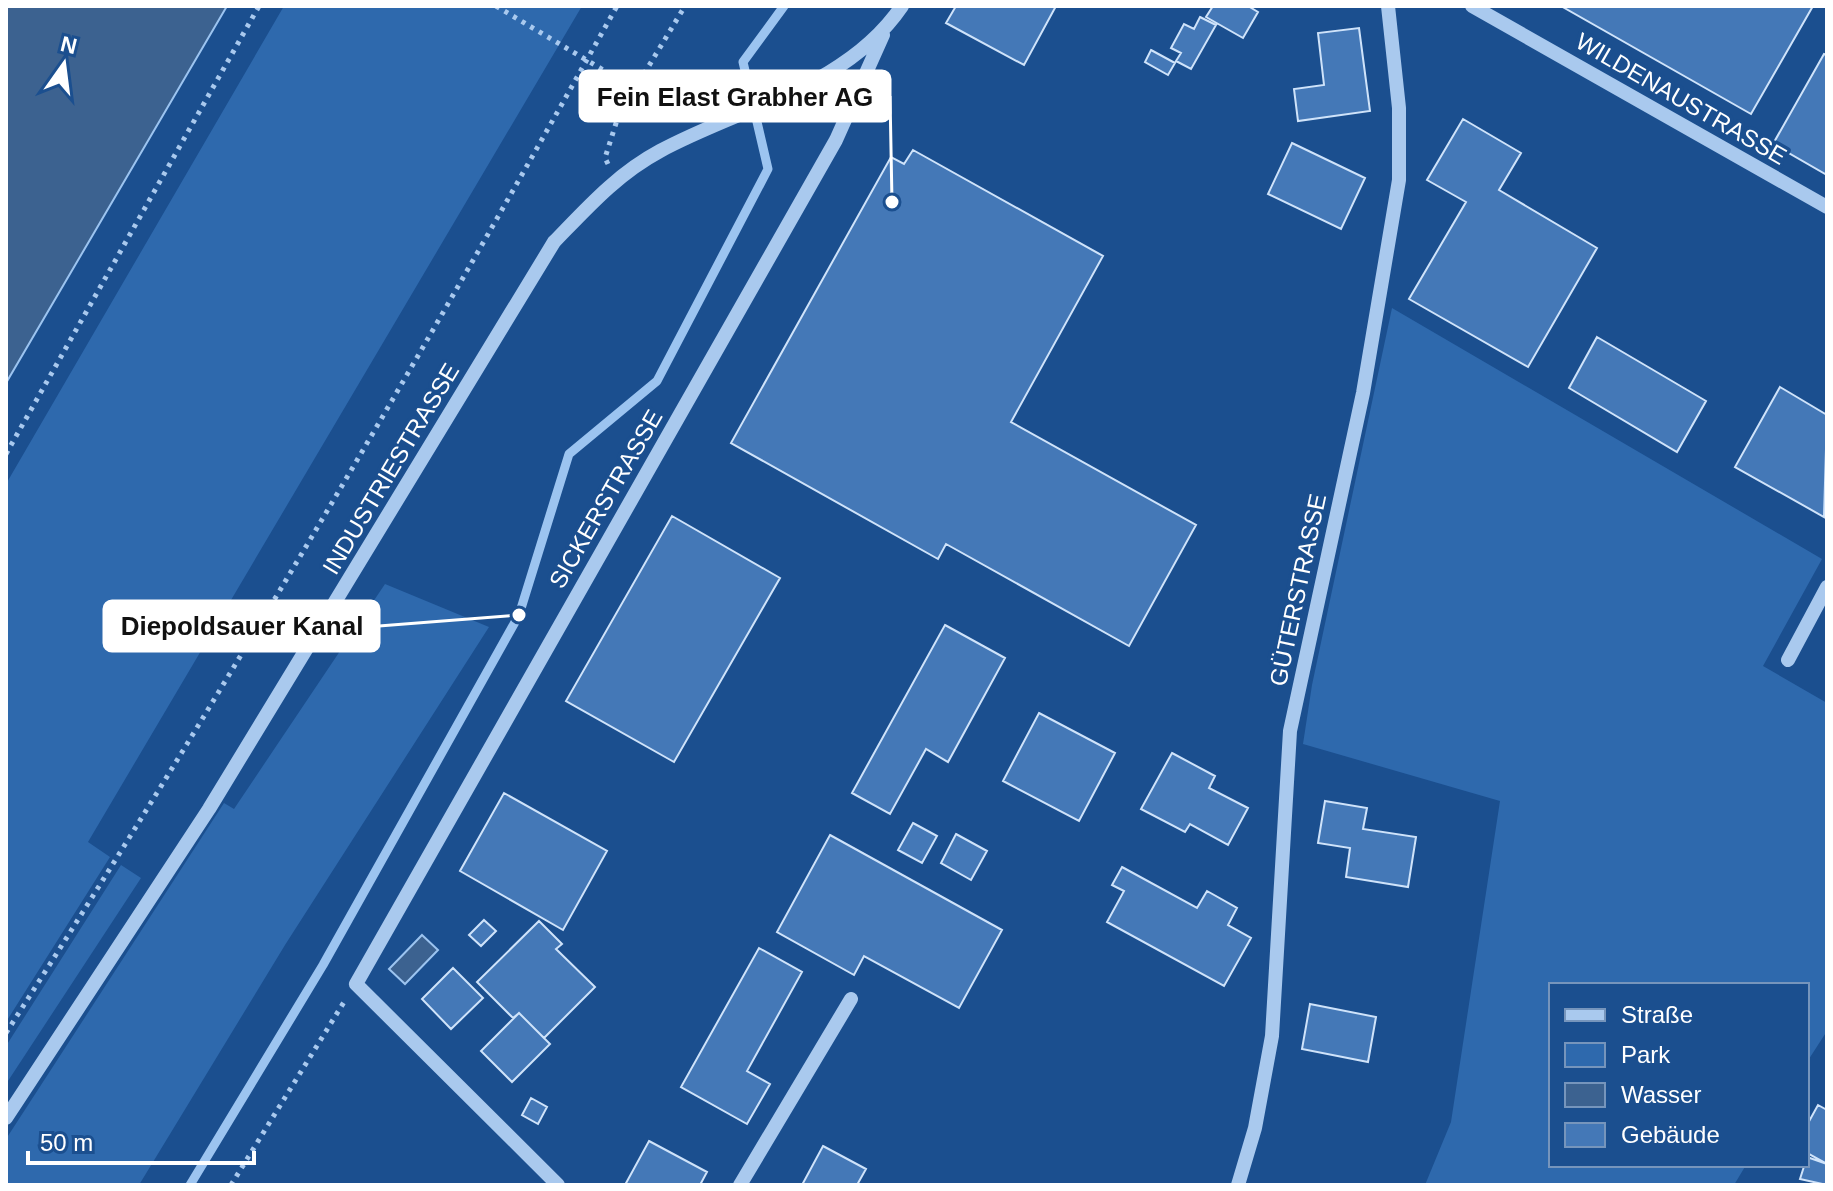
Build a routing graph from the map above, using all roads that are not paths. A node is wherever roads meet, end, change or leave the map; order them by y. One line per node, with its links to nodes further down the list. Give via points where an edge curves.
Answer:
1 (902, 6): 4 (street, INDUSTRIESTRASSE)
2 (1388, 6): 12 (street, GÜTERSTRASSE, via 1399,108 1399,180 1369,363 1290,731 1272,1036)
3 (1472, 6): 5 (street, WILDENAUSTRASSE)
4 (884, 33): 9 (street, INDUSTRIESTRASSE, via 817,81 660,150 617,177 554,242 209,809); 10 (street, SICKERSTRASSE, via 836,140 356,984)
5 (1827, 207)
6 (1827, 587): 7 (street)
7 (1788, 660)
8 (851, 999): 11 (street)
9 (6, 1118)
10 (558, 1185)
11 (740, 1185)
12 (1238, 1185)

